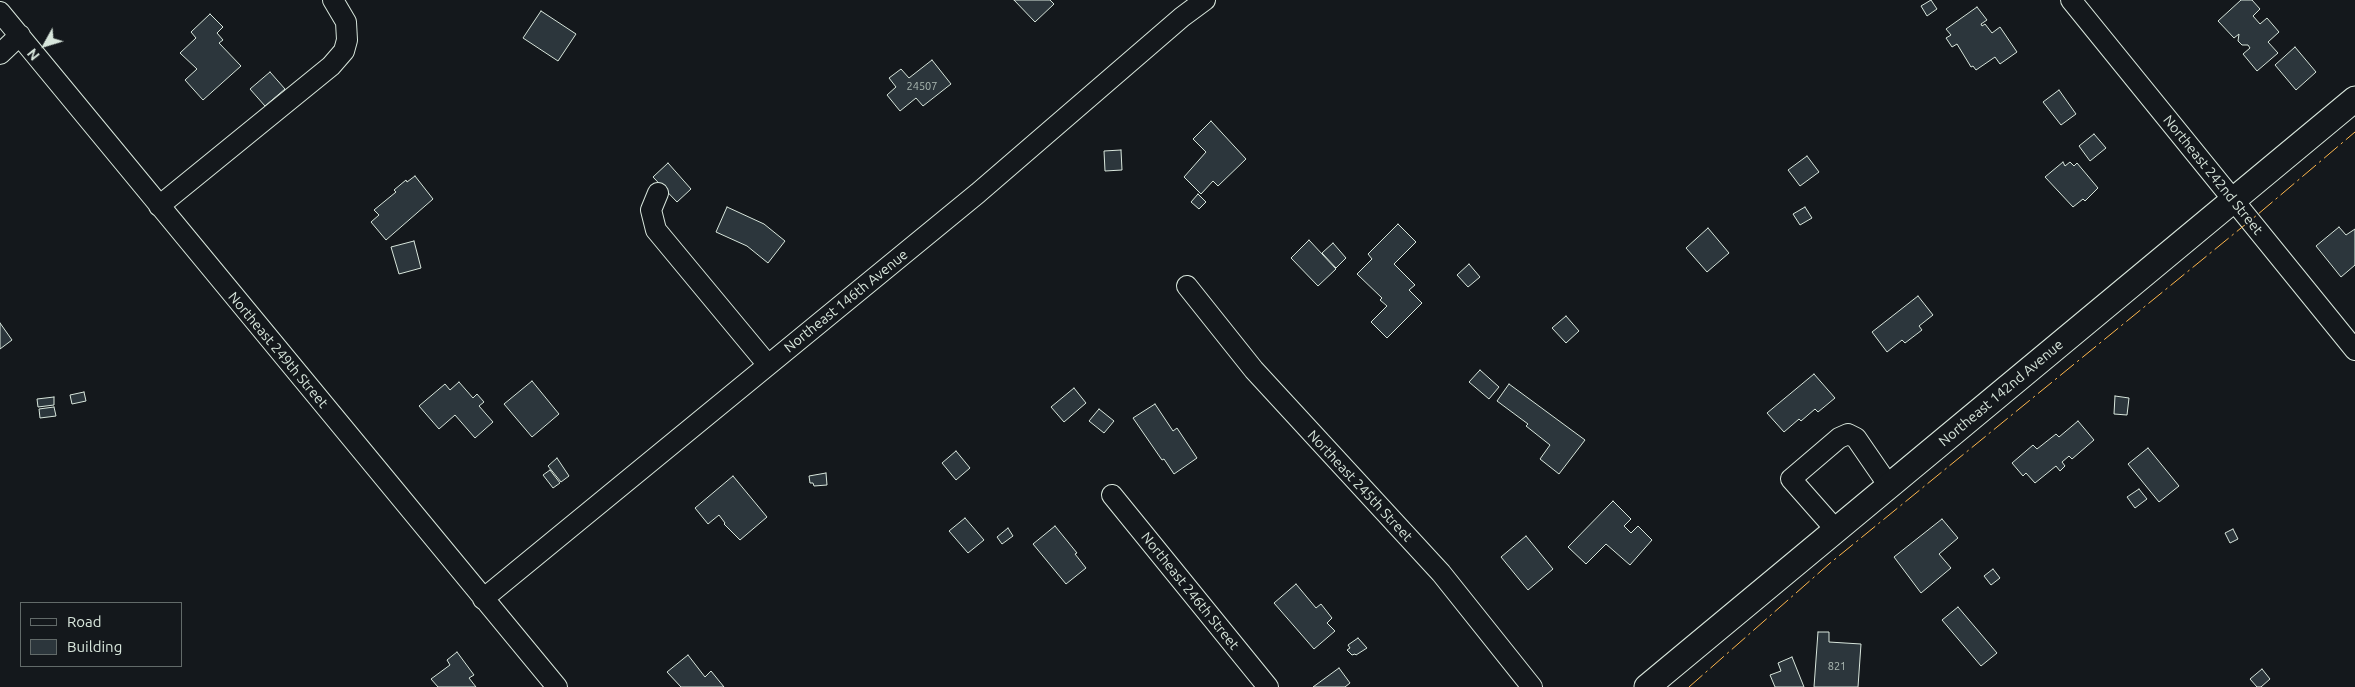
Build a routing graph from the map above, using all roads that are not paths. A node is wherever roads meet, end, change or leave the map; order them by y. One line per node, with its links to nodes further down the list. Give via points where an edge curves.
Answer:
1 (333, 0): 10 (street, via 346,22 348,40 344,51 331,66)
2 (1205, 0): 13 (street, Northeast 146th Avenue)
3 (2071, 0): 9 (street, Northeast 242nd Street)
4 (0, 12): 5 (street, Northeast 249th Street)
5 (20, 35): 6 (street); 10 (street, Northeast 249th Street)
6 (0, 54)
7 (2355, 99): 9 (main road, Northeast 142nd Avenue)
8 (658, 192): 13 (street, via 651,210 656,230)
9 (2233, 200): 12 (street, Northeast 242nd Street); 14 (main road, Northeast 142nd Avenue)
10 (159, 206): 17 (street, Northeast 249th Street)
11 (1187, 286): 20 (street, Northeast 245th Street, via 1254,370 1441,574)
12 (2355, 350)
13 (768, 365): 17 (street, Northeast 146th Avenue)
14 (1889, 486): 16 (main road, Northeast 142nd Avenue); 16 (street, via 1856,438 1848,434 1839,438 1791,479)
15 (1112, 495): 19 (street, Northeast 246th Street)
16 (1836, 530): 21 (main road, Northeast 142nd Avenue)
17 (483, 598): 18 (street, Northeast 249th Street)
18 (557, 687)
19 (1268, 687)
20 (1532, 687)
21 (1647, 687)

